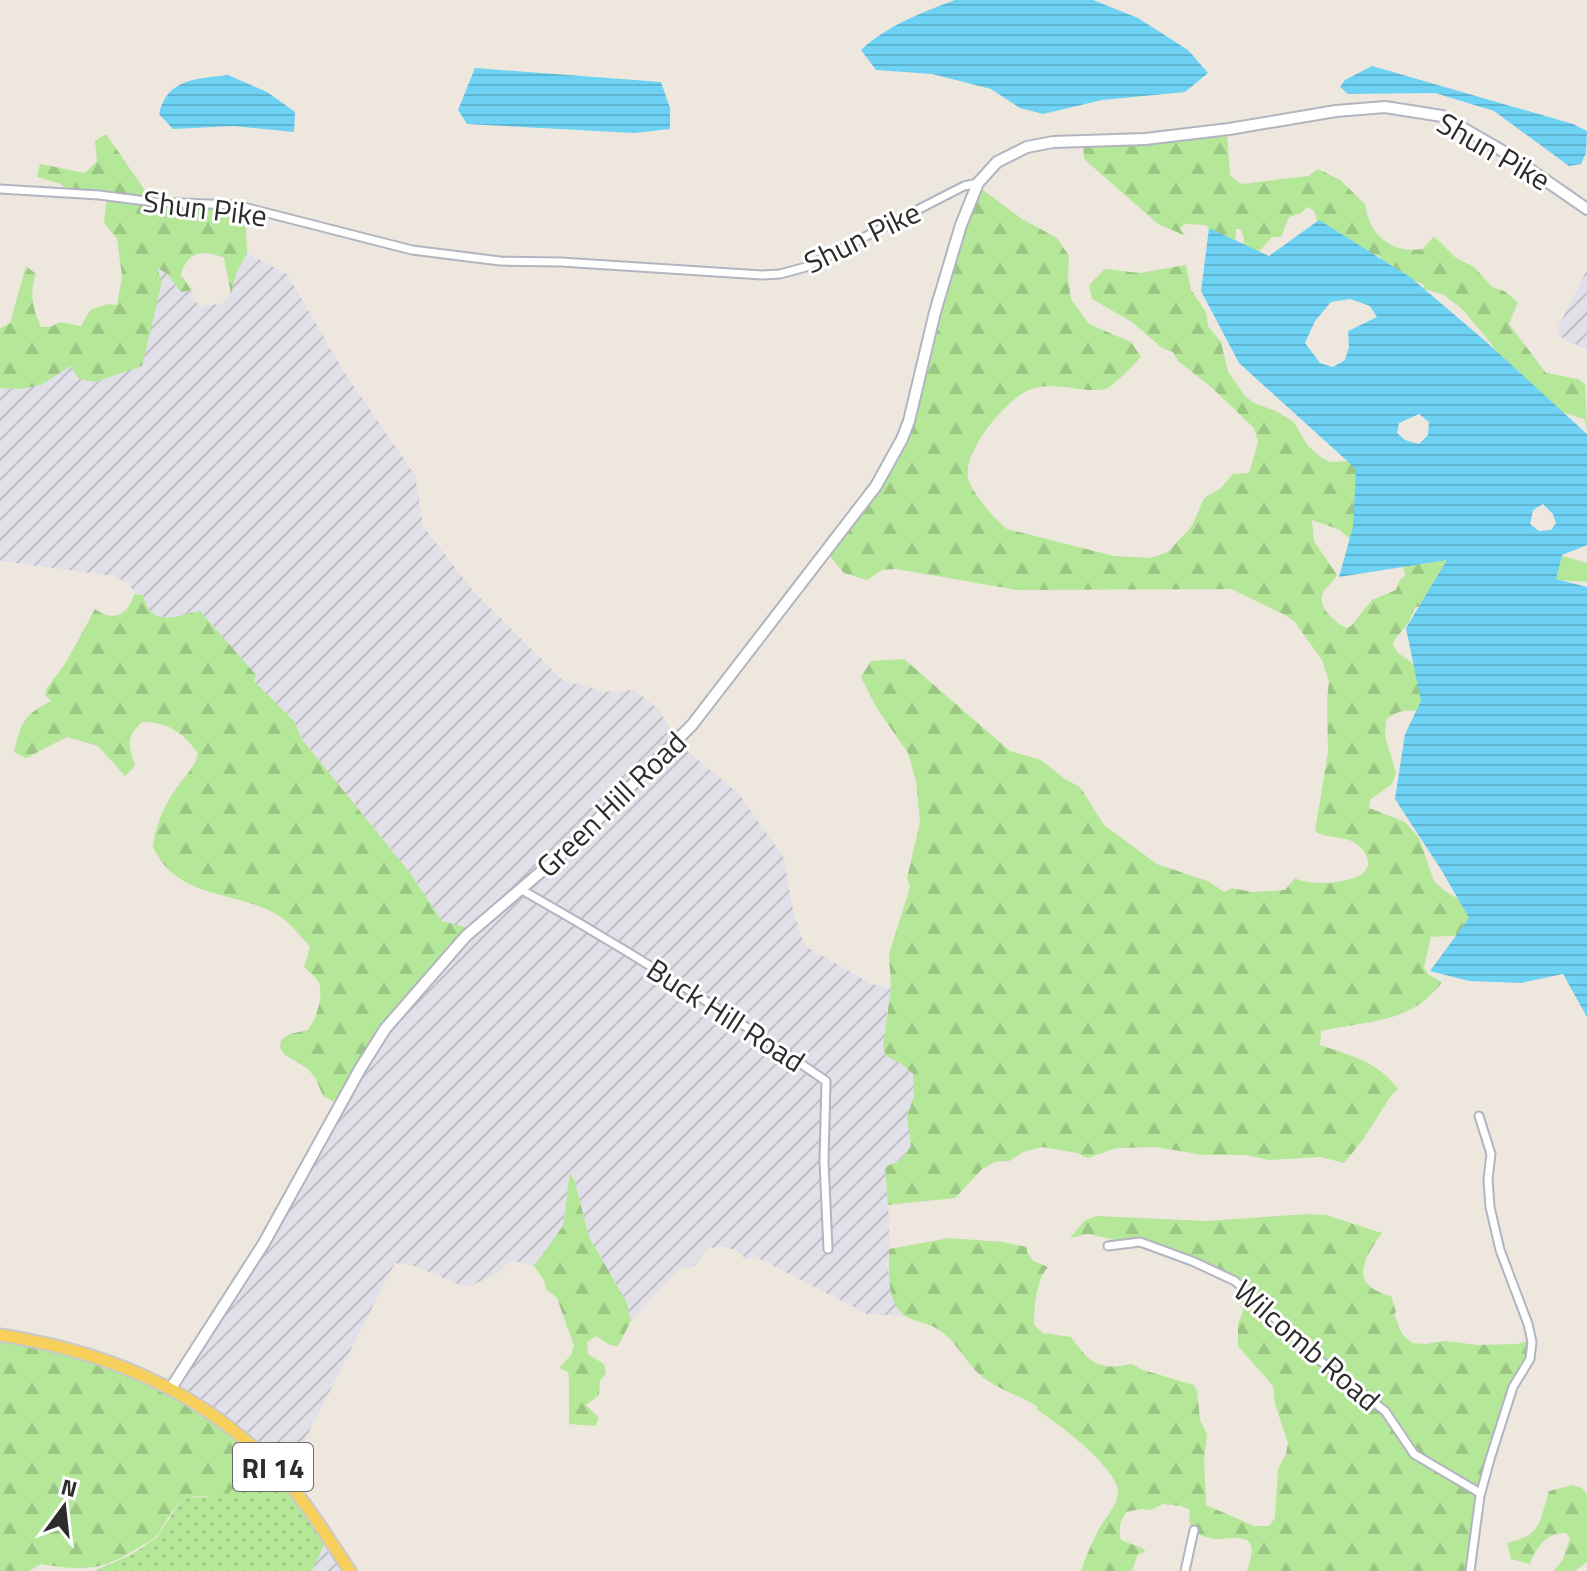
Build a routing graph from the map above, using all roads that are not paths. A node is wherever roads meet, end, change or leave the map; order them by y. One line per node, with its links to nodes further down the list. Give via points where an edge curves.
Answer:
1 (978, 183): 2 (street, Shun Pike, via 806,267 762,275 500,261 383,244 236,205); 3 (main road, Shun Pike, via 1012,153 1053,142 1145,139 1385,107 1442,116); 4 (main road, Green Hill Road, via 945,273 909,421 876,486 692,725)
2 (0, 189)
3 (1587, 209)
4 (522, 890): 7 (street, Buck Hill Road, via 612,941 826,1081); 9 (main road, Green Hill Road, via 466,936 385,1029 271,1230)
5 (1479, 1116): 10 (street, via 1491,1154 1490,1207 1500,1250 1532,1342 1530,1359 1507,1402)
6 (1108, 1246): 10 (street, Wilcomb Road, via 1140,1242 1235,1281 1327,1367 1385,1411 1414,1454)
7 (828, 1249)
8 (0, 1335): 9 (main road, RI 14, via 99,1356)
9 (171, 1388): 12 (main road, RI 14, via 231,1428 282,1476)
10 (1480, 1493): 14 (street)
11 (1194, 1530): 13 (street)
12 (350, 1571)
13 (1185, 1571)
14 (1470, 1571)

